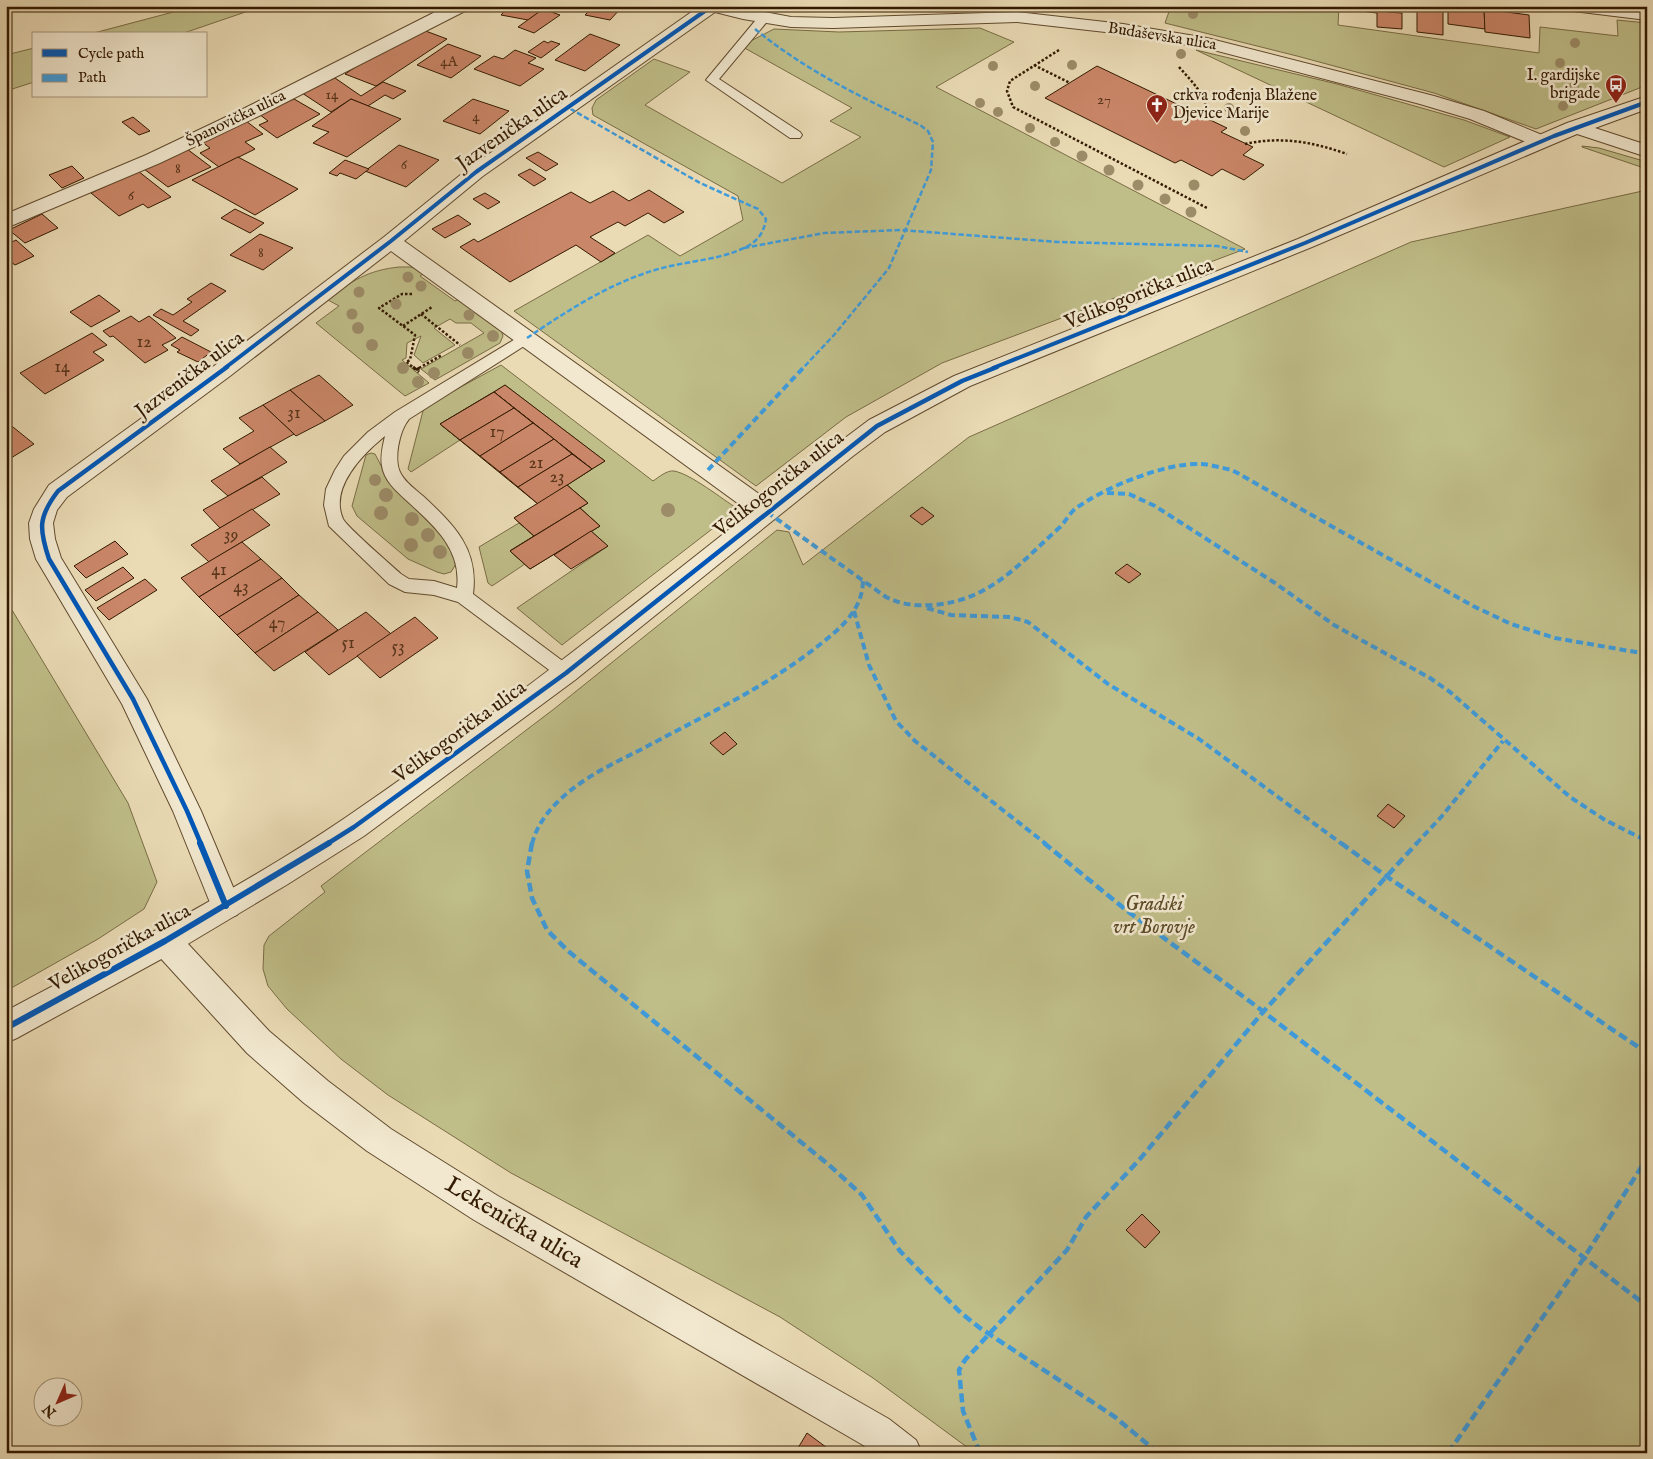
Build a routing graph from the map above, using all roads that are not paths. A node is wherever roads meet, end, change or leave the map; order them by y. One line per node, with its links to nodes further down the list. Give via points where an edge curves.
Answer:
1 (461, 6): 11 (street, Španovička ulica, via 153,159)
2 (712, 6): 5 (street, Budaševska ulica); 12 (street, Jazvenička ulica, via 476,172)
3 (1573, 6): 4 (street)
4 (1647, 15)
5 (764, 18): 8 (lane, via 712,80); 9 (street, Budaševska ulica, via 833,23 1017,17 1207,43 1477,115)
6 (1647, 102): 7 (street, Velikogorička ulica)
7 (1574, 127): 9 (street, Velikogorička ulica); 10 (street)
8 (795, 135)
9 (1540, 141): 15 (street, Velikogorička ulica, via 1306,243 962,381 877,426)
10 (1647, 151)
11 (6, 222)
12 (391, 241): 13 (street); 18 (street, Jazvenička ulica, via 58,491 44,509 42,538 49,559 133,700 187,810)
13 (527, 338): 14 (lane); 15 (street)
14 (403, 415): 16 (lane, via 393,435 390,467 395,479 449,530 459,546 464,566); 16 (lane, via 368,441 344,468 333,496 332,510 336,522 405,585 434,588)
15 (767, 512): 17 (street, Velikogorička ulica)
16 (464, 597): 17 (lane)
17 (566, 673): 18 (street, Velikogorička ulica, via 354,827)
18 (226, 906): 19 (street, Velikogorička ulica)
19 (165, 941): 20 (street, Velikogorička ulica); 21 (street, Lekenička ulica, via 258,1042 379,1140 486,1208 876,1432)
20 (6, 1028)
21 (903, 1453)

